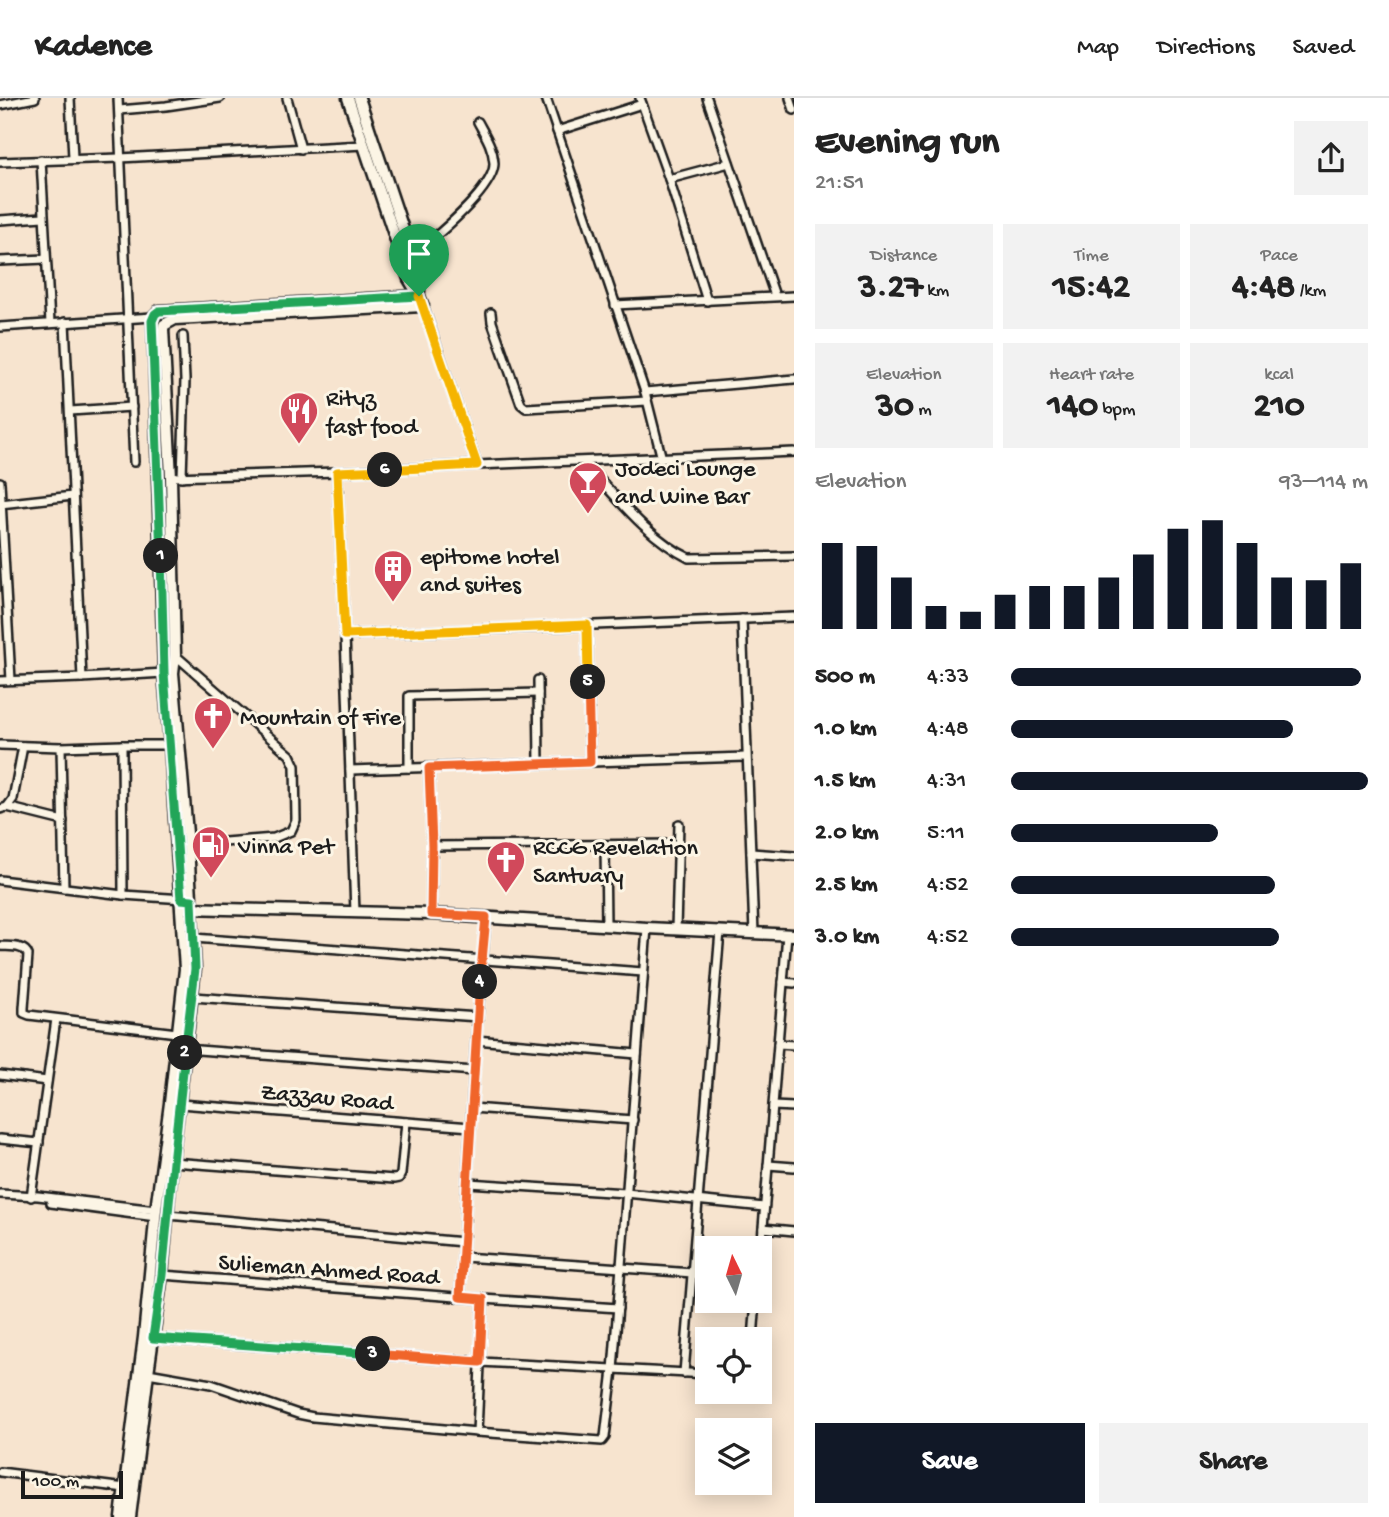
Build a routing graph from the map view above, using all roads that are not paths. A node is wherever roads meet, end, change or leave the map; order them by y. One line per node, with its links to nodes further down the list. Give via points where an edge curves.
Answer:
1 (35, 98): 12 (street)
2 (70, 98): 20 (street)
3 (118, 98): 13 (street)
4 (220, 98): 13 (street)
5 (287, 98): 18 (street)
6 (348, 98): 17 (street)
7 (359, 98): 27 (street)
8 (546, 98): 16 (street)
9 (707, 98): 23 (street)
10 (790, 98): 14 (street)
11 (641, 101): 16 (street); 24 (street)
12 (0, 105)
13 (119, 110): 19 (street)
14 (794, 110)
15 (478, 122): 27 (street, via 489,143 492,173 452,223)
16 (557, 131): 34 (street)
17 (364, 145): 18 (street); 32 (street, via 409,279)
18 (301, 149): 19 (street)
19 (120, 158): 20 (street); 38 (street)
20 (73, 159): 21 (street)
21 (41, 160): 22 (street); 25 (street)
22 (0, 162)
23 (729, 163): 24 (street); 30 (street)
24 (669, 179): 33 (street)
25 (43, 217): 26 (street); 28 (street)
26 (0, 220)
27 (412, 256): 32 (street)
28 (46, 259): 29 (street); 40 (street)
29 (0, 261)
30 (775, 296): 31 (street); 33 (street)
31 (794, 296)
32 (421, 301): 35 (street); 52 (street)
33 (707, 301): 34 (street)
34 (615, 305): 44 (street)
35 (240, 311): 37 (street, via 159,311); 54 (street, via 175,319 164,325)
36 (491, 313): 45 (street, via 526,408)
37 (153, 317): 38 (street); 60 (street)
38 (128, 318): 39 (street); 46 (street)
39 (65, 322): 40 (street); 47 (street)
40 (50, 323): 41 (street)
41 (0, 327)
42 (183, 336): 55 (street)
43 (794, 379): 44 (street)
44 (645, 392): 45 (street)
45 (647, 401): 49 (street)
46 (132, 407): 47 (street); 51 (street)
47 (69, 411): 57 (street)
48 (794, 452): 49 (street)
49 (662, 458): 50 (street)
50 (584, 461): 52 (street); 61 (street, via 652,534 689,558)
51 (134, 462)
52 (477, 465): 53 (street)
53 (337, 472): 55 (street); 65 (street)
54 (171, 477): 55 (street); 59 (street)
55 (182, 477)
56 (0, 482): 58 (street)
57 (74, 496): 58 (street); 68 (street)
58 (1, 504): 69 (street)
59 (172, 537): 60 (street); 66 (street)
60 (160, 538): 67 (street)
61 (794, 556)
62 (794, 617): 63 (street)
63 (742, 619): 64 (street); 78 (street)
64 (587, 625): 65 (street); 79 (street)
65 (345, 635): 83 (street)
66 (175, 655): 88 (street); 88 (street, via 290,755 295,766 296,820 291,831 274,838)
67 (164, 673): 68 (street); 75 (street)
68 (82, 678): 69 (street)
69 (11, 680): 71 (street)
70 (538, 680): 72 (street)
71 (0, 681)
72 (538, 693): 80 (street); 81 (street, via 409,696)
73 (0, 745): 76 (street)
74 (122, 745): 75 (street); 77 (street); 95 (street)
75 (170, 745): 96 (street)
76 (23, 746): 77 (street); 84 (street, via 13,799)
77 (61, 747): 85 (street)
78 (747, 757): 79 (street); 91 (street)
79 (590, 762): 80 (street)
80 (539, 764): 82 (street)
81 (409, 768): 82 (street); 83 (street)
82 (429, 768): 90 (street)
83 (350, 770): 97 (street)
84 (3, 808): 85 (street)
85 (63, 821): 94 (street)
86 (679, 824): 87 (street)
87 (678, 844): 89 (street); 102 (street)
88 (188, 845): 96 (street)
89 (605, 845): 90 (street); 100 (street)
90 (432, 846): 98 (street)
91 (751, 853): 92 (street); 104 (street)
92 (794, 856)
93 (0, 880): 94 (street)
94 (64, 888): 95 (street)
95 (124, 895): 96 (street)
96 (187, 904): 97 (street); 106 (street); 115 (street)
97 (355, 912): 98 (street)
98 (431, 914): 99 (street)
99 (486, 917): 100 (street); 108 (street)
100 (606, 925): 101 (street)
101 (647, 928): 102 (street); 109 (street)
102 (676, 929): 103 (street)
103 (720, 931): 104 (street); 140 (street)
104 (754, 933): 105 (street)
105 (790, 935): 110 (street)
106 (194, 938): 108 (street); 112 (street)
107 (0, 946): 114 (street, via 27,951 24,1013)
108 (482, 960): 109 (street); 113 (street)
109 (643, 972): 120 (street)
110 (783, 982): 111 (street); 117 (street)
111 (794, 982)
112 (193, 997): 113 (street); 119 (street)
113 (478, 1017): 116 (street)
114 (56, 1019): 115 (street); 123 (street)
115 (177, 1033): 142 (street)
116 (476, 1040): 120 (street); 121 (street)
117 (778, 1044): 118 (street); 125 (street)
118 (794, 1045)
119 (185, 1049): 121 (street); 124 (street)
120 (637, 1054): 128 (street)
121 (474, 1071): 127 (street)
122 (0, 1075): 123 (street)
123 (47, 1081): 132 (street)
124 (180, 1104): 129 (street, Zazzau Road); 133 (street)
125 (773, 1105): 126 (street); 134 (street)
126 (794, 1107)
127 (472, 1108): 128 (street); 130 (street)
128 (633, 1120): 138 (street)
129 (406, 1122): 130 (street, Zazzau Road); 133 (street, via 401,1174 394,1179)
130 (471, 1127): 136 (street)
131 (0, 1139): 132 (street)
132 (39, 1143): 139 (street)
133 (173, 1162): 143 (street)
134 (768, 1165): 135 (street); 141 (street)
135 (794, 1167)
136 (468, 1183): 138 (street); 147 (street)
137 (0, 1194): 139 (street)
138 (626, 1194): 140 (street); 149 (street)
139 (31, 1197): 142 (street)
140 (698, 1200): 141 (street); 150 (street)
141 (764, 1208): 144 (street)
142 (156, 1214): 154 (street)
143 (168, 1215): 147 (street); 151 (street)
144 (763, 1228): 145 (street); 146 (street)
145 (794, 1231)
146 (762, 1236)
147 (463, 1242): 148 (street)
148 (463, 1257): 149 (street); 152 (street)
149 (620, 1268): 150 (street); 155 (street)
150 (693, 1273): 160 (street)
151 (162, 1275): 152 (street, Sulieman Ahmed Road); 154 (street)
152 (460, 1297): 153 (street, Sulieman Ahmed Road)
153 (483, 1299): 155 (street, Sulieman Ahmed Road); 157 (street)
154 (152, 1308): 156 (street); 164 (street)
155 (618, 1308): 158 (street)
156 (153, 1338): 157 (street); 159 (street)
157 (480, 1362): 158 (street); 162 (street)
158 (613, 1370): 160 (street); 162 (street, via 602,1441)
159 (148, 1373): 162 (street, via 211,1384 298,1414); 166 (street)
160 (684, 1373): 161 (street)
161 (695, 1373)
162 (477, 1432)
163 (0, 1472): 164 (street)
164 (125, 1488): 165 (street)
165 (121, 1517)
166 (130, 1517)

